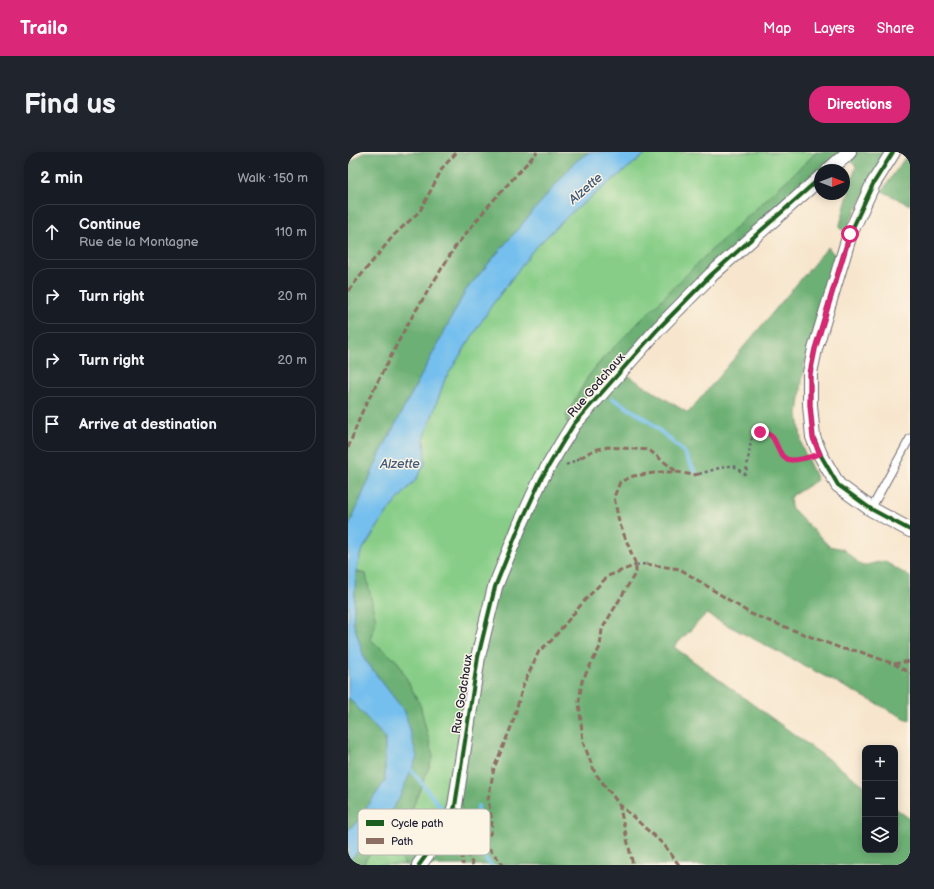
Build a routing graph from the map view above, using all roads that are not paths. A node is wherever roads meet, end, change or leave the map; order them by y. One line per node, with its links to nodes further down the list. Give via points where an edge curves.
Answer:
1 (849, 152): 3 (street)
2 (893, 152): 6 (street, via 873,184 850,234 815,349 810,374 813,438 820,454 838,485)
3 (836, 164)
4 (814, 183): 8 (street, Rue Godchaux, via 711,275 658,329 574,424 541,479 495,587 478,657)
5 (910, 438): 6 (lane)
6 (870, 509): 7 (street)
7 (910, 530)
8 (454, 809)
9 (426, 855): 10 (street, Rue Godchaux)
10 (419, 865)

